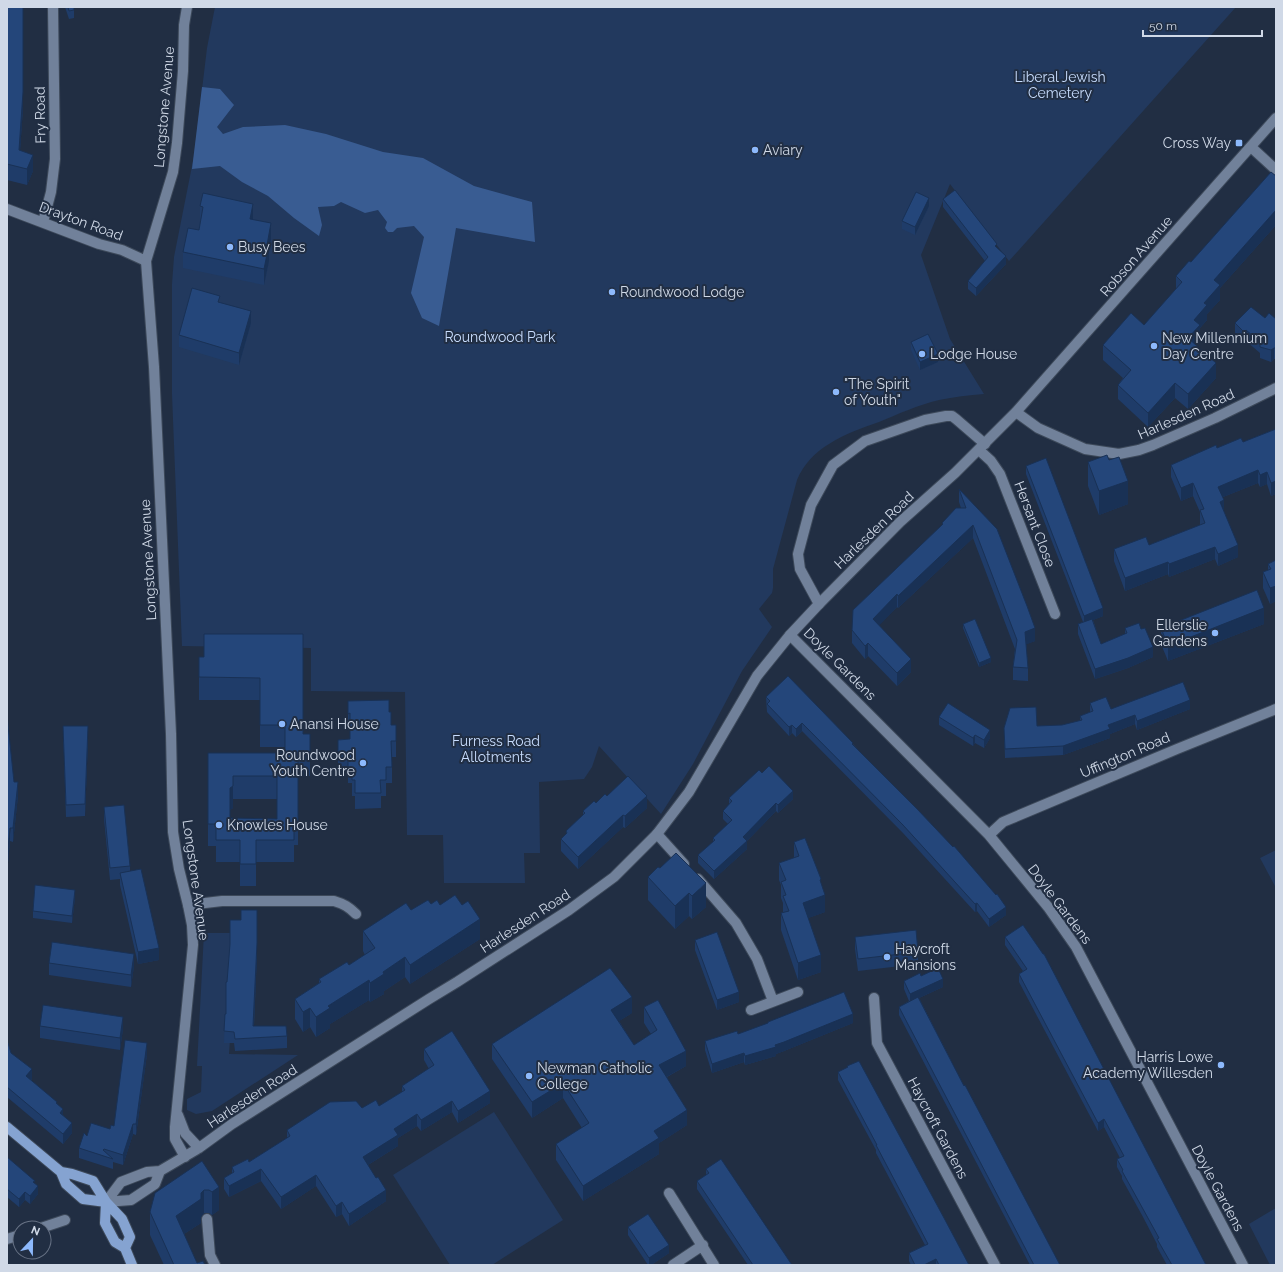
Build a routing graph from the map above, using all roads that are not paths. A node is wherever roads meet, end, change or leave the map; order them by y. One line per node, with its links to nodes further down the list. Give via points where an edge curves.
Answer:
1 (53, 7): 7 (street, Fry Road, via 55,160 51,192)
2 (187, 7): 8 (street, Longstone Avenue, via 173,172)
3 (1276, 118): 4 (street, Robson Avenue)
4 (1251, 147): 5 (street); 10 (street, Robson Avenue)
5 (1276, 170)
6 (7, 209): 7 (street, Drayton Road)
7 (42, 222): 8 (street, Drayton Road)
8 (146, 261): 18 (street, Longstone Avenue, via 154,367 173,832)
9 (1276, 388): 10 (street, Harlesden Road, via 1153,446 1119,454 1085,449 1038,428)
10 (1016, 412): 11 (street, Harlesden Road)
11 (982, 447): 12 (street, Harlesden Road, via 900,522); 12 (street, via 952,416 937,417 865,441 834,465 811,505 798,554 800,569); 13 (street, Hersant Close, via 1000,474)
12 (819, 604): 14 (street, Harlesden Road)
13 (1055, 614)
14 (790, 635): 16 (street, Harlesden Road, via 757,676 689,792); 17 (street, Doyle Gardens)
15 (1276, 709): 17 (street, Uffington Road, via 1003,822)
16 (657, 834): 22 (street, via 736,923 757,959); 26 (street, Harlesden Road, via 614,877 569,910 232,1124)
17 (989, 835): 42 (street, Doyle Gardens, via 1048,907 1076,946)
18 (188, 905): 19 (street, via 222,902 334,902 343,903); 24 (street, Longstone Avenue, via 193,945)
19 (356, 914)
20 (798, 992): 22 (street)
21 (874, 998): 41 (street, Haycroft Gardens, via 877,1043)
22 (773, 1001): 23 (street)
23 (751, 1010)
24 (177, 1114): 26 (street, Longstone Avenue, via 185,1133); 27 (street, Longstone Avenue, via 175,1139)
25 (7, 1127): 29 (main road)
26 (199, 1148): 27 (street, Harlesden Road)
27 (185, 1157): 28 (street, Harlesden Road)
28 (160, 1171): 31 (street, Harlesden Road, via 147,1172 121,1182); 31 (street, Harlesden Road, via 155,1184 131,1200)
29 (60, 1172): 31 (main road, via 93,1181); 31 (main road, via 66,1184 83,1199)
30 (669, 1193): 35 (street)
31 (106, 1202): 36 (main road, via 106,1223 115,1242); 36 (main road, via 122,1219 130,1237)
32 (207, 1218): 38 (street, via 210,1255)
33 (65, 1220): 34 (street)
34 (52, 1224)
35 (703, 1245): 39 (street); 40 (street)
36 (125, 1248): 37 (main road)
37 (132, 1265)
38 (216, 1265)
39 (673, 1265)
40 (714, 1265)
41 (995, 1265)
42 (1243, 1265)

